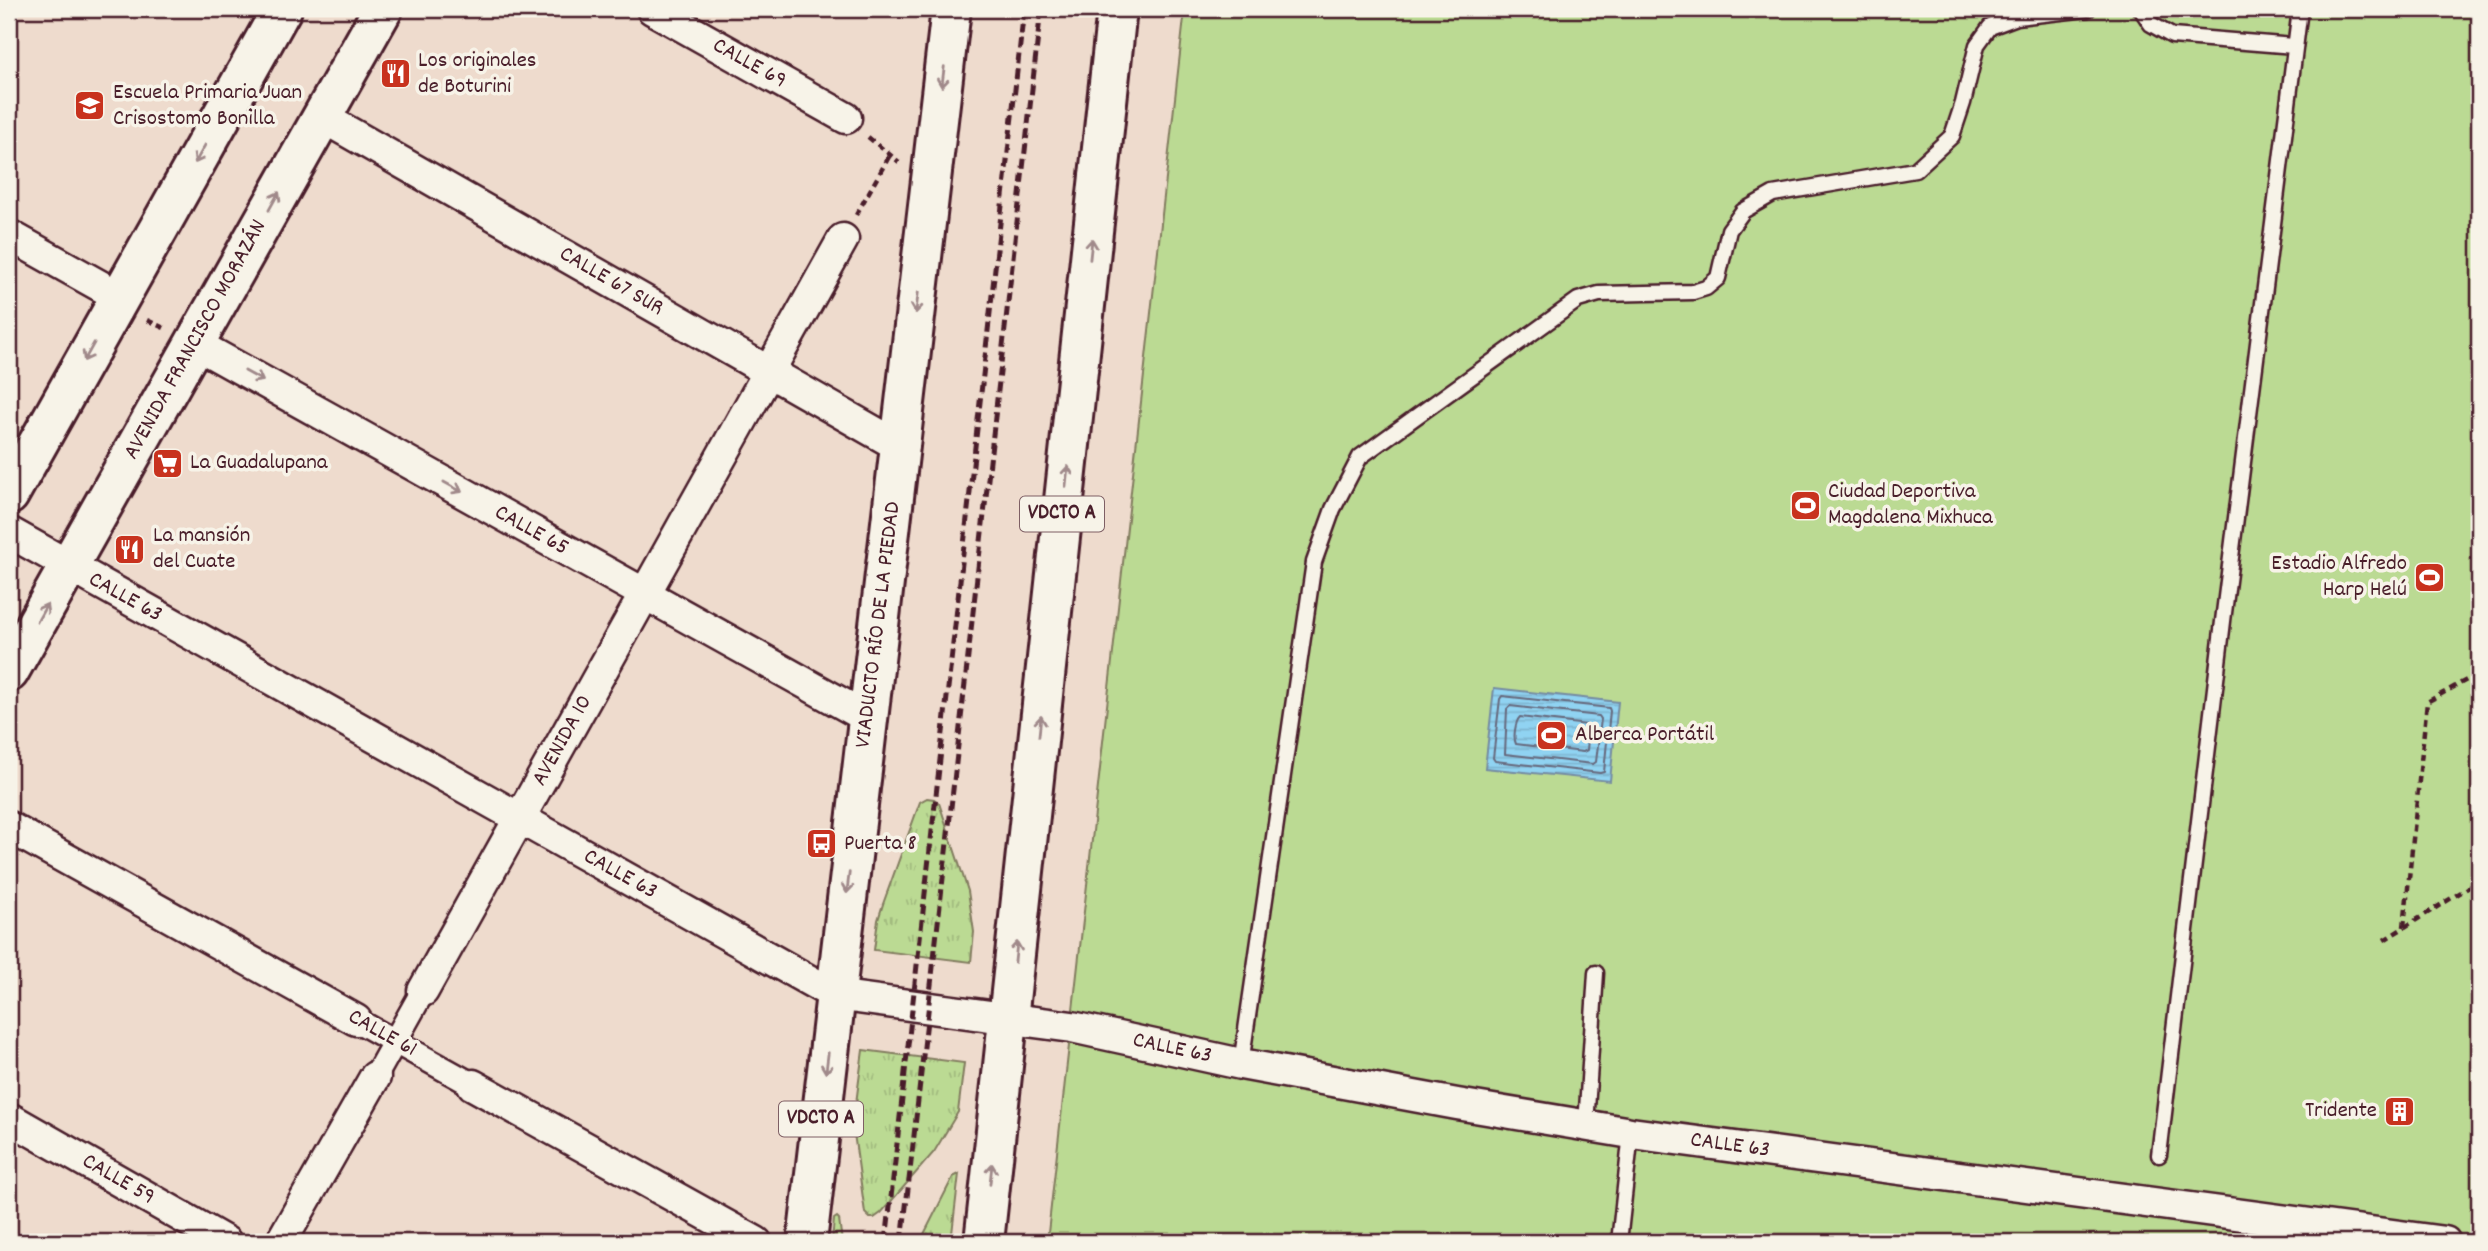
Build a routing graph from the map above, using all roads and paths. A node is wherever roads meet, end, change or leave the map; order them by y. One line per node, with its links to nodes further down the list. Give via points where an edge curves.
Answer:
1 (282, 9): 16 (main road, one-way to 16)
2 (383, 9): 10 (main road, AVENIDA FRANCISCO MORAZÁN)
3 (652, 9): 11 (street, CALLE 69)
4 (951, 9): 13 (main road, VIADUCTO RÍO DE LA PIEDAD / VDCTO A, one-way to 13)
5 (1116, 9): 36 (main road, VDCTO A, one-way to 5)
6 (2088, 9): 38 (lane, via 2017,17 1990,27 1977,45 1952,136 1915,170 1773,194 1743,211 1729,230 1718,278 1706,288 1600,294 1578,300 1360,457 1333,509 1314,562)
7 (2141, 9): 9 (lane, via 2151,24 2172,36)
8 (2300, 9): 9 (lane)
9 (2294, 46): 44 (lane)
10 (322, 117): 17 (main road, AVENIDA FRANCISCO MORAZÁN, one-way to 10); 18 (street, CALLE 67 SUR)
11 (846, 118): 12 (path)
12 (890, 155): 13 (path); 15 (path)
13 (931, 188): 19 (main road, VIADUCTO RÍO DE LA PIEDAD / VDCTO A, one-way to 19)
14 (9, 235): 16 (street)
15 (843, 239): 18 (street, AVENIDA 10)
16 (120, 297): 17 (path, via 145,319); 20 (main road, one-way to 20)
17 (194, 343): 22 (main road, AVENIDA FRANCISCO MORAZÁN); 23 (street, CALLE 65, one-way to 23)
18 (769, 372): 19 (street, CALLE 67 SUR); 23 (street, AVENIDA 10)
19 (899, 446): 26 (main road, VIADUCTO RÍO DE LA PIEDAD / VDCTO A)
20 (9, 495)
21 (9, 532): 22 (street, CALLE 63)
22 (69, 566): 24 (main road, AVENIDA FRANCISCO MORAZÁN, one-way to 22); 27 (street, CALLE 63)
23 (645, 594): 26 (street, CALLE 65); 27 (street, AVENIDA 10)
24 (9, 672)
25 (2479, 673): 30 (path, via 2427,702)
26 (868, 718): 34 (main road, VIADUCTO RÍO DE LA PIEDAD / VDCTO A, one-way to 34)
27 (519, 818): 33 (street, AVENIDA 10); 34 (street, CALLE 63)
28 (9, 827): 35 (street, CALLE 61)
29 (2479, 881): 30 (path)
30 (2404, 927): 31 (path)
31 (2384, 940)
32 (1596, 973): 42 (lane)
33 (423, 991): 37 (street, AVENIDA 10)
34 (835, 995): 36 (street, CALLE 63); 48 (main road, VIADUCTO RÍO DE LA PIEDAD / VDCTO A, one-way to 48)
35 (356, 1020): 37 (street, CALLE 61)
36 (1008, 1020): 38 (street, CALLE 63, via 1072,1027); 49 (main road, VDCTO A, one-way to 36)
37 (395, 1042): 39 (street, AVENIDA 10); 40 (street, CALLE 61)
38 (1241, 1064): 42 (street, CALLE 63)
39 (375, 1077): 46 (street, AVENIDA 10)
40 (473, 1085): 47 (street, CALLE 61)
41 (9, 1118): 45 (street, CALLE 59)
42 (1586, 1125): 43 (street, CALLE 63)
43 (1631, 1133): 50 (lane); 51 (street, CALLE 63)
44 (2159, 1155)
45 (226, 1242)
46 (281, 1242)
47 (756, 1242)
48 (807, 1242)
49 (984, 1242)
50 (1619, 1242)
51 (2445, 1242)

